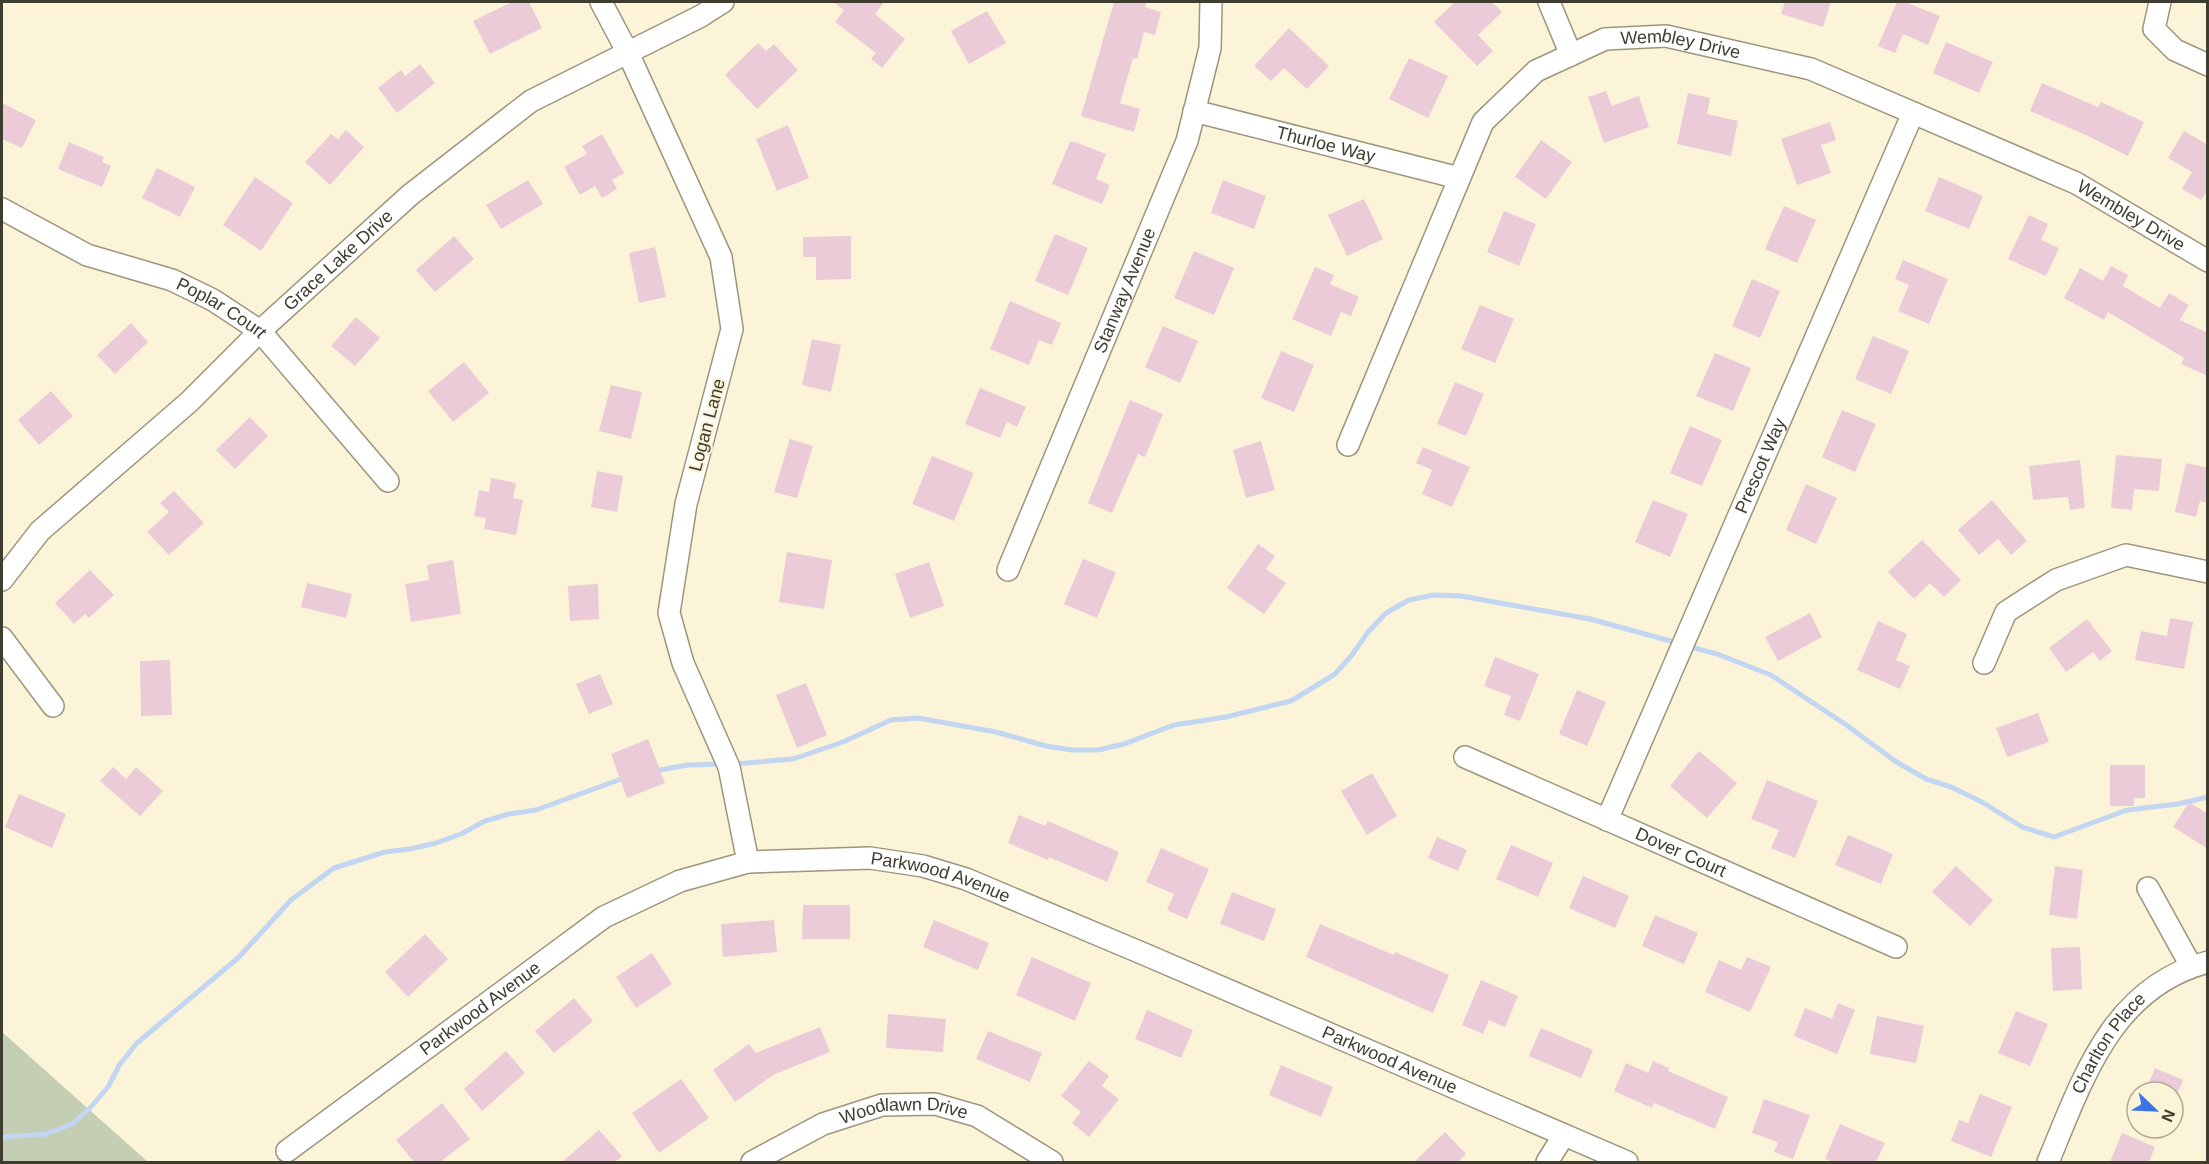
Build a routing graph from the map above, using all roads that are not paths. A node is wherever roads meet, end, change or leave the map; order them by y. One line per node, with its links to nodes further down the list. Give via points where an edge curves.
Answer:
1 (601, 2): 6 (street, Logan Lane)
2 (723, 2): 6 (street, Grace Lake Drive)
3 (1211, 2): 9 (street, Stanway Avenue, via 1209,48)
4 (1549, 2): 7 (street)
5 (2160, 2): 8 (street, via 2154,29 2175,50)
6 (628, 53): 14 (street, Grace Lake Drive, via 531,101 410,195); 25 (street, Logan Lane, via 721,257 732,329 686,504 669,613 683,663 729,767)
7 (1571, 54): 10 (street, Wembley Drive, via 1605,39 1666,36 1811,69); 11 (street, Wembley Drive, via 1536,71 1483,122)
8 (2208, 65)
9 (1194, 111): 11 (street, Thurloe Way); 17 (street, Stanway Avenue, via 1187,141)
10 (1913, 113): 13 (street, Wembley Drive, via 2076,183); 24 (street, Prescot Way)
11 (1459, 178): 15 (street, Wembley Drive)
12 (2, 209): 14 (street, Poplar Court, via 87,255 172,280 213,300)
13 (2208, 261)
14 (260, 331): 16 (street, Poplar Court); 19 (street, Grace Lake Drive, via 189,402 40,531)
15 (1348, 445)
16 (388, 481)
17 (1008, 570)
18 (2208, 572): 21 (street, via 2126,555 2055,580 2006,612)
19 (2, 580)
20 (2, 638): 22 (street)
21 (1984, 663)
22 (53, 706)
23 (1465, 757): 24 (street, Dover Court)
24 (1607, 820): 27 (street, Dover Court)
25 (748, 862): 29 (street, Parkwood Avenue, via 870,858 923,866 966,879); 30 (street, Parkwood Avenue, via 680,881 604,917)
26 (2148, 888): 28 (street)
27 (1896, 947)
28 (2199, 964): 35 (street, Charlton Place, via 2161,982 2137,999 2107,1035 2090,1063)
29 (1564, 1135): 33 (street); 34 (street, Parkwood Avenue)
30 (287, 1151)
31 (752, 1162): 32 (street, Woodlawn Drive, via 823,1124 882,1105 935,1104 977,1116)
32 (1052, 1162)
33 (1547, 1162)
34 (1627, 1162)
35 (2048, 1162)

